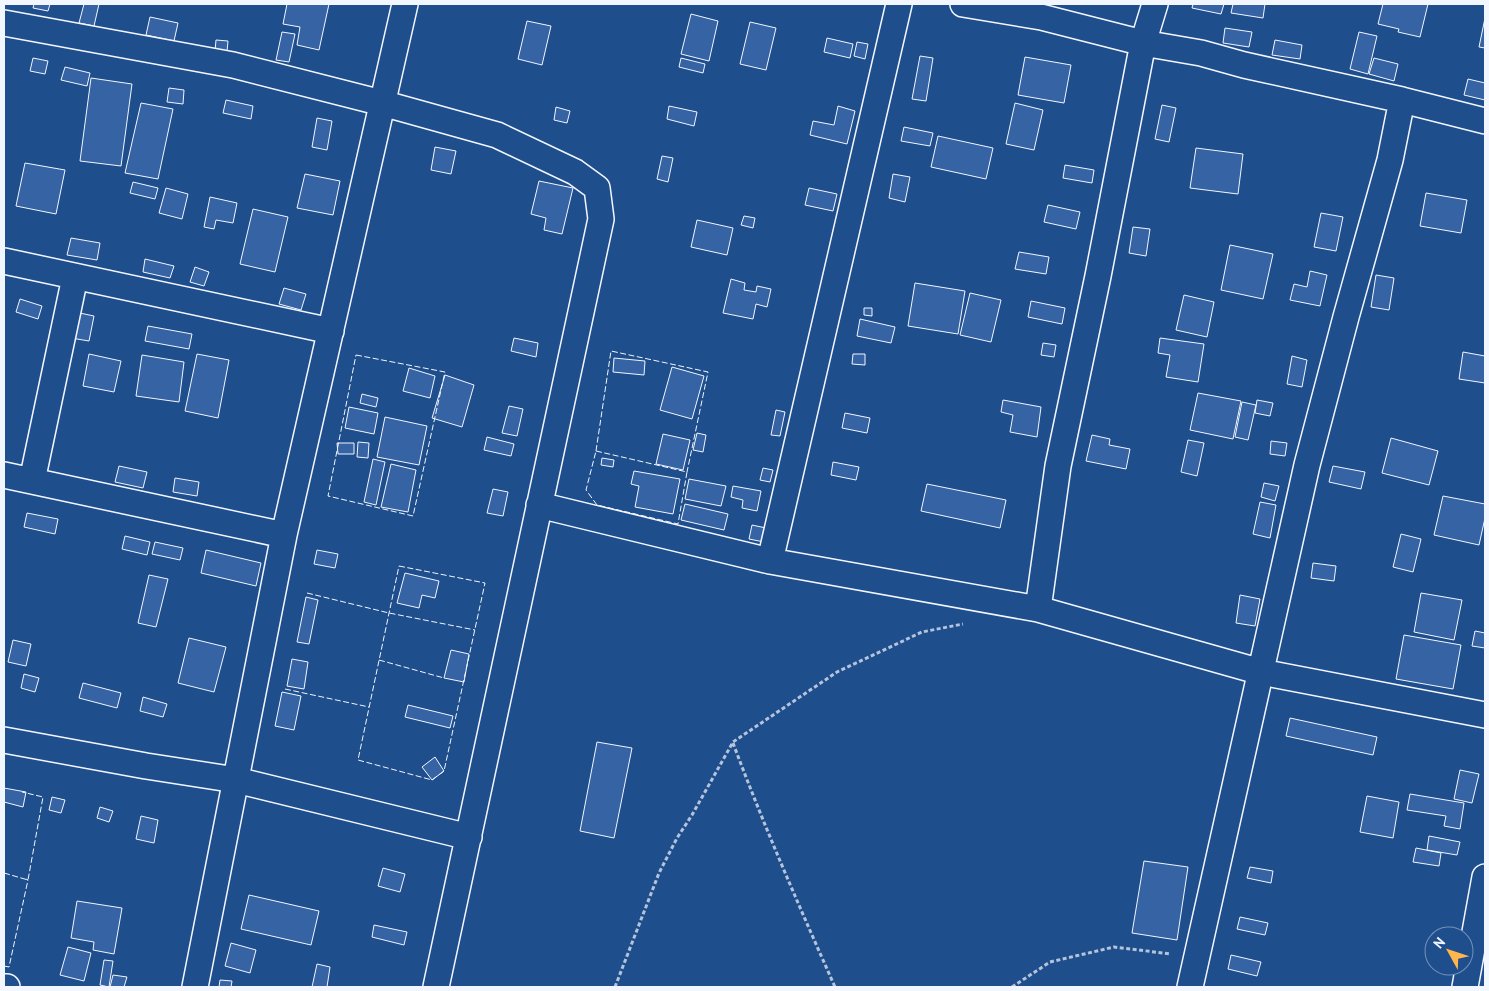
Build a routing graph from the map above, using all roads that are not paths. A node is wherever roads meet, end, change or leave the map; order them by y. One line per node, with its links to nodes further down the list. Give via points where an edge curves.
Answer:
1 (405, 4): 8 (street)
2 (899, 4): 17 (street)
3 (963, 4): 6 (street, via 1041,17)
4 (1155, 4): 6 (street)
5 (4, 23): 8 (street, via 233,65)
6 (1143, 43): 7 (street); 18 (street, via 1058,466)
7 (1402, 100): 9 (street); 19 (street, via 1390,160 1310,457)
8 (382, 103): 12 (street); 15 (street, via 497,135 575,172 597,188 601,220)
9 (1485, 121)
10 (4, 261): 11 (street)
11 (75, 277): 12 (street); 14 (street)
12 (331, 331): 16 (street)
13 (4, 475): 14 (street)
14 (32, 481): 16 (street)
15 (539, 505): 17 (street); 23 (street)
16 (284, 535): 22 (street)
17 (770, 561): 18 (street)
18 (1038, 609): 19 (street)
19 (1261, 672): 20 (street); 27 (street)
20 (1485, 715)
21 (4, 740): 22 (street)
22 (236, 780): 23 (street); 25 (street)
23 (469, 837): 26 (street)
24 (1485, 877): 28 (street)
25 (196, 987)
26 (436, 987)
27 (1190, 987)
28 (1465, 987)

